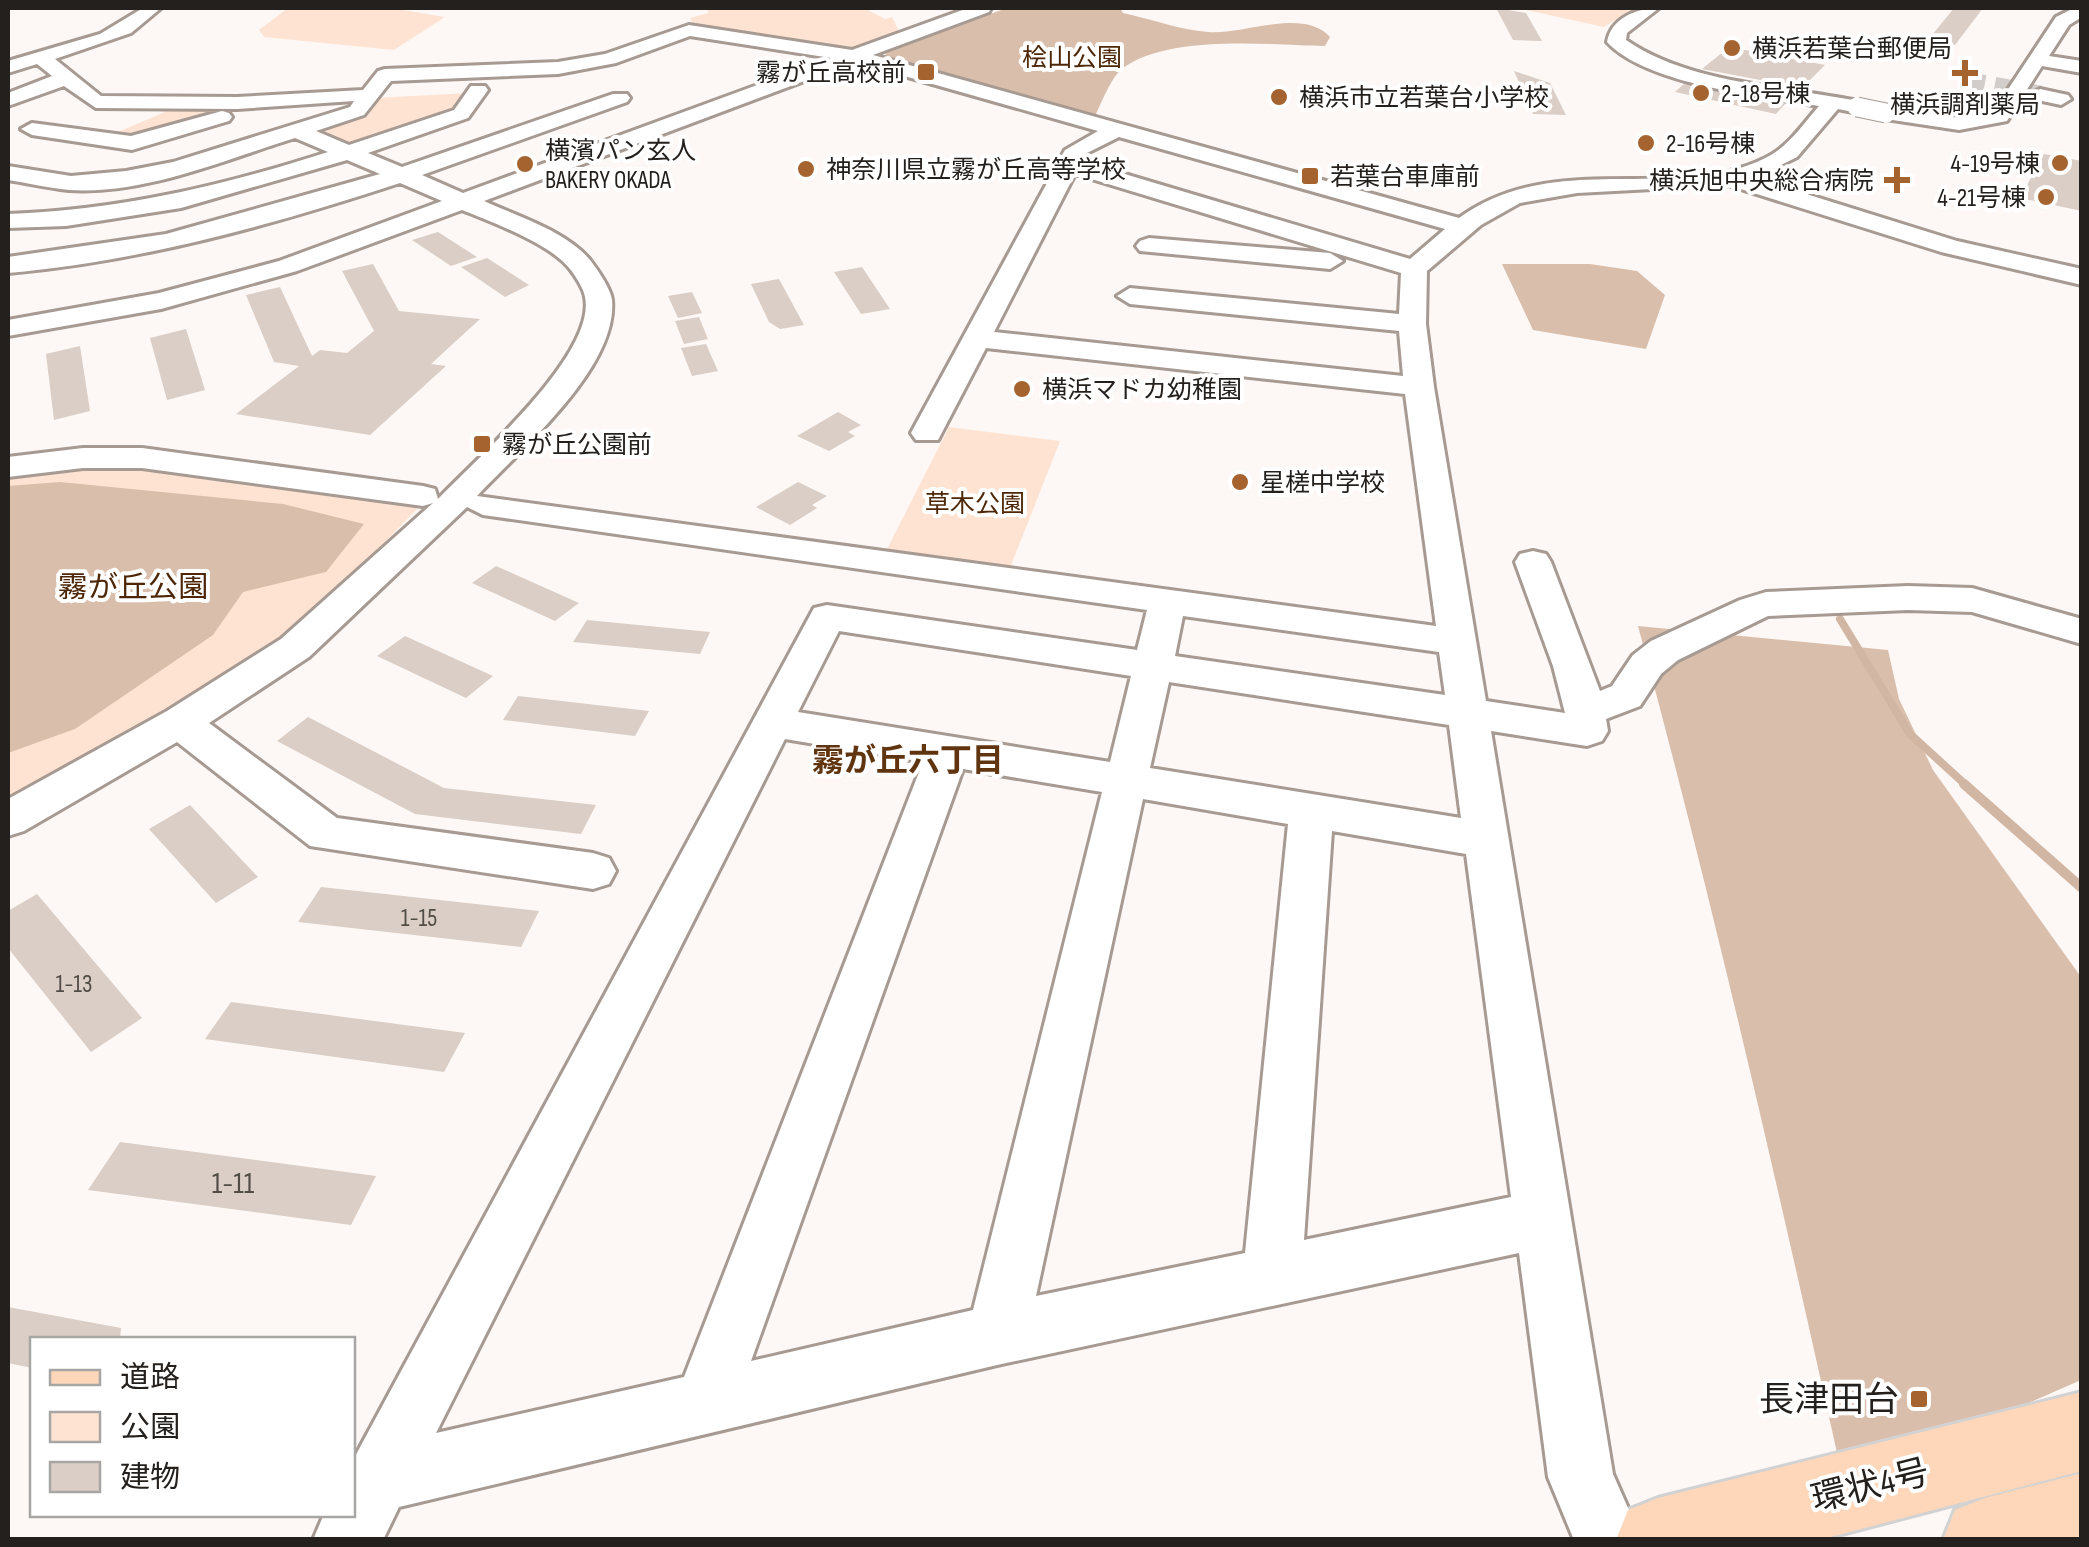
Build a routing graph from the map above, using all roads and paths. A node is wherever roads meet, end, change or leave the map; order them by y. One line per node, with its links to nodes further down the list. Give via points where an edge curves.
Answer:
1 (152, 8): 6 (street, via 108,36)
2 (983, 8): 7 (street)
3 (1651, 8): 17 (street, via 1618,31 1616,42 1632,54)
4 (2082, 10): 8 (street, via 2065,17)
5 (690, 51): 12 (street)
6 (39, 56): 9 (street); 11 (street)
7 (854, 56): 14 (street, via 688,30 609,59 558,68 385,75); 20 (street); 22 (street)
8 (2038, 60): 10 (street); 17 (street, via 1995,120 1942,123)
9 (8, 67)
10 (2082, 68)
11 (66, 78): 15 (street); 16 (street)
12 (586, 86): 13 (street); 19 (street)
13 (478, 90): 14 (street); 26 (street, via 461,114)
14 (373, 94): 18 (street); 23 (street, via 357,112)
15 (8, 100)
16 (96, 102): 18 (street); 21 (street)
17 (1833, 102): 30 (street, via 1782,158)
18 (236, 103): 25 (street, via 223,117)
19 (640, 104): 20 (street); 29 (street)
20 (683, 120): 33 (street)
21 (32, 128): 24 (street); 25 (street)
22 (1118, 130): 27 (street, via 1076,150); 35 (street)
23 (297, 131): 26 (street); 31 (street, via 164,171)
24 (8, 138)
25 (132, 143): 31 (street)
26 (347, 152): 29 (street); 34 (street, via 176,203)
27 (1070, 165): 32 (street); 45 (street)
28 (8, 174): 31 (street)
29 (398, 175): 33 (street); 39 (street, via 221,232)
30 (1739, 180): 35 (street, via 1552,187 1508,199); 41 (street, via 1966,252)
31 (72, 183): 34 (street)
32 (1168, 195): 37 (street); 38 (street)
33 (464, 202): 44 (street, via 234,282); 58 (street, via 580,264 599,298 593,338 551,398 374,580 295,648)
34 (19, 221): 36 (street)
35 (1465, 226): 40 (street)
36 (8, 243)
37 (1149, 246): 38 (street, via 1326,263); 42 (street)
38 (1347, 250): 40 (street)
39 (8, 265)
40 (1414, 270): 43 (street)
41 (2082, 277)
42 (1119, 324): 43 (street); 45 (street); 46 (street)
43 (1412, 324): 46 (street)
44 (8, 328)
45 (975, 338): 47 (street)
46 (1419, 387): 54 (street)
47 (926, 433)
48 (8, 467): 49 (street, via 142,458)
49 (423, 496)
50 (482, 505): 52 (street)
51 (1532, 562): 56 (street)
52 (1168, 601): 54 (street); 55 (street)
53 (2082, 632): 56 (street, via 1972,600 1766,604 1666,650 1646,665 1626,699)
54 (1456, 642): 57 (street)
55 (1153, 664): 57 (street); 59 (street, via 826,617); 61 (street)
56 (1586, 707): 57 (street, via 1588,731)
57 (1466, 712): 64 (street)
58 (181, 722): 63 (street); 65 (street, via 326,834)
59 (773, 722): 60 (street); 71 (street)
60 (948, 752): 61 (street); 69 (street)
61 (1125, 780): 62 (street); 68 (street)
62 (1311, 810): 64 (street); 67 (street)
63 (8, 819)
64 (1487, 840): 66 (street)
65 (593, 871)
66 (1542, 1219): 67 (street); 74 (street, via 1581,1477)
67 (1272, 1276): 68 (street)
68 (997, 1335): 69 (street)
69 (704, 1405): 71 (street)
70 (2082, 1430): 75 (main road, 環状4号)
71 (380, 1479): 73 (street)
72 (2082, 1514): 76 (main road)
73 (347, 1540)
74 (1608, 1540)
75 (1658, 1540)
76 (1986, 1540)

